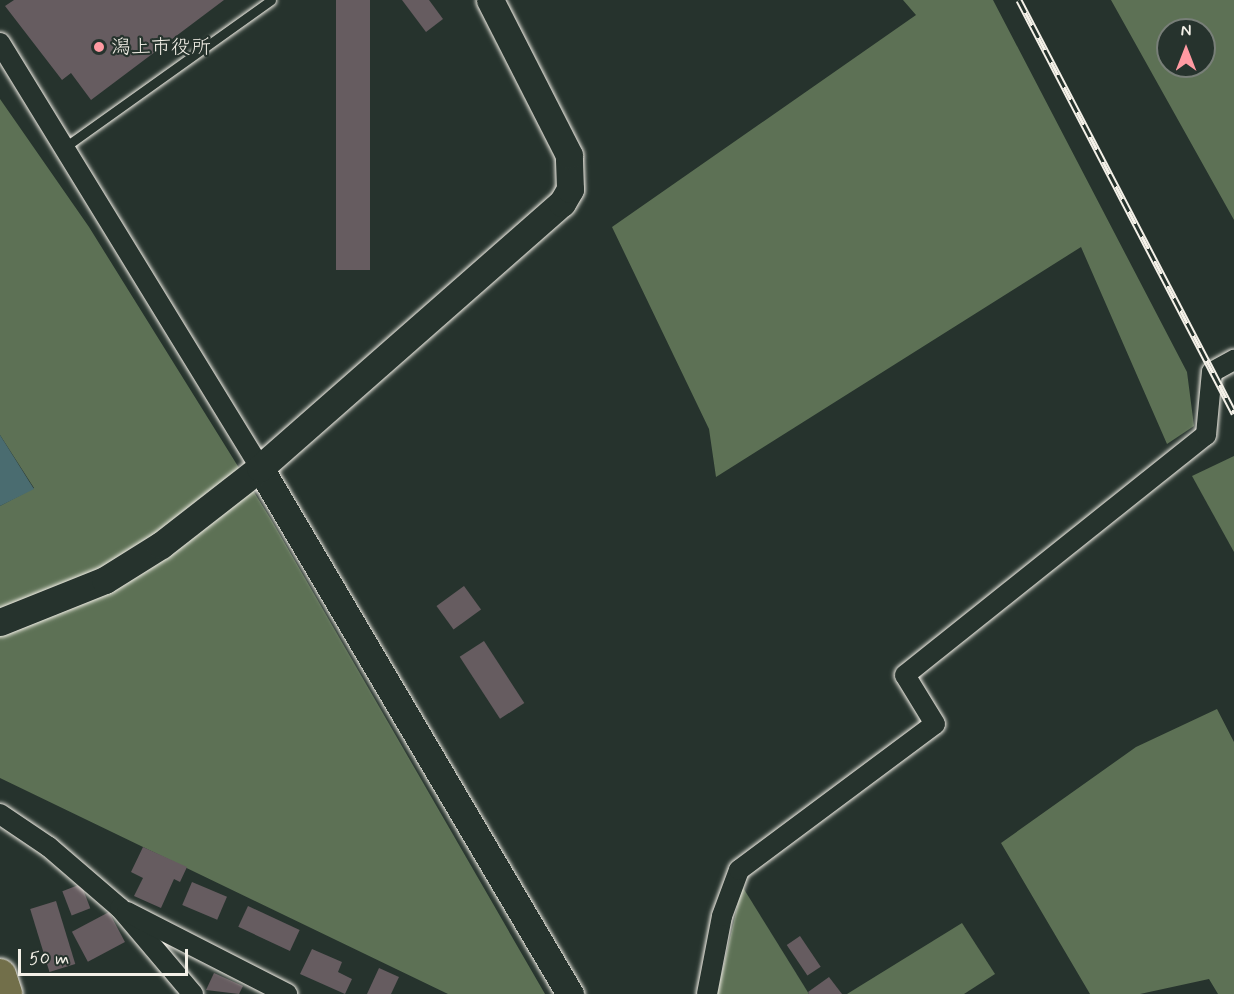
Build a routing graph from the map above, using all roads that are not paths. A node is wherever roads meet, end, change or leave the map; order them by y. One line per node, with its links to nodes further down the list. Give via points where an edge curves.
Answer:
1 (271, 0): 4 (lane)
2 (490, 0): 6 (street, via 569,155 570,189 562,203)
3 (0, 43): 4 (street)
4 (65, 147): 6 (street)
5 (1234, 360): 15 (street, via 1212,372 1206,435 905,675 935,724 739,870 722,916)
6 (260, 468): 7 (street, via 105,580); 14 (street)
7 (0, 622)
8 (0, 814): 9 (street, via 49,847)
9 (120, 908): 12 (street); 13 (street)
10 (0, 975): 11 (main road)
11 (6, 994)
12 (193, 994)
13 (288, 994)
14 (570, 994)
15 (707, 994)

